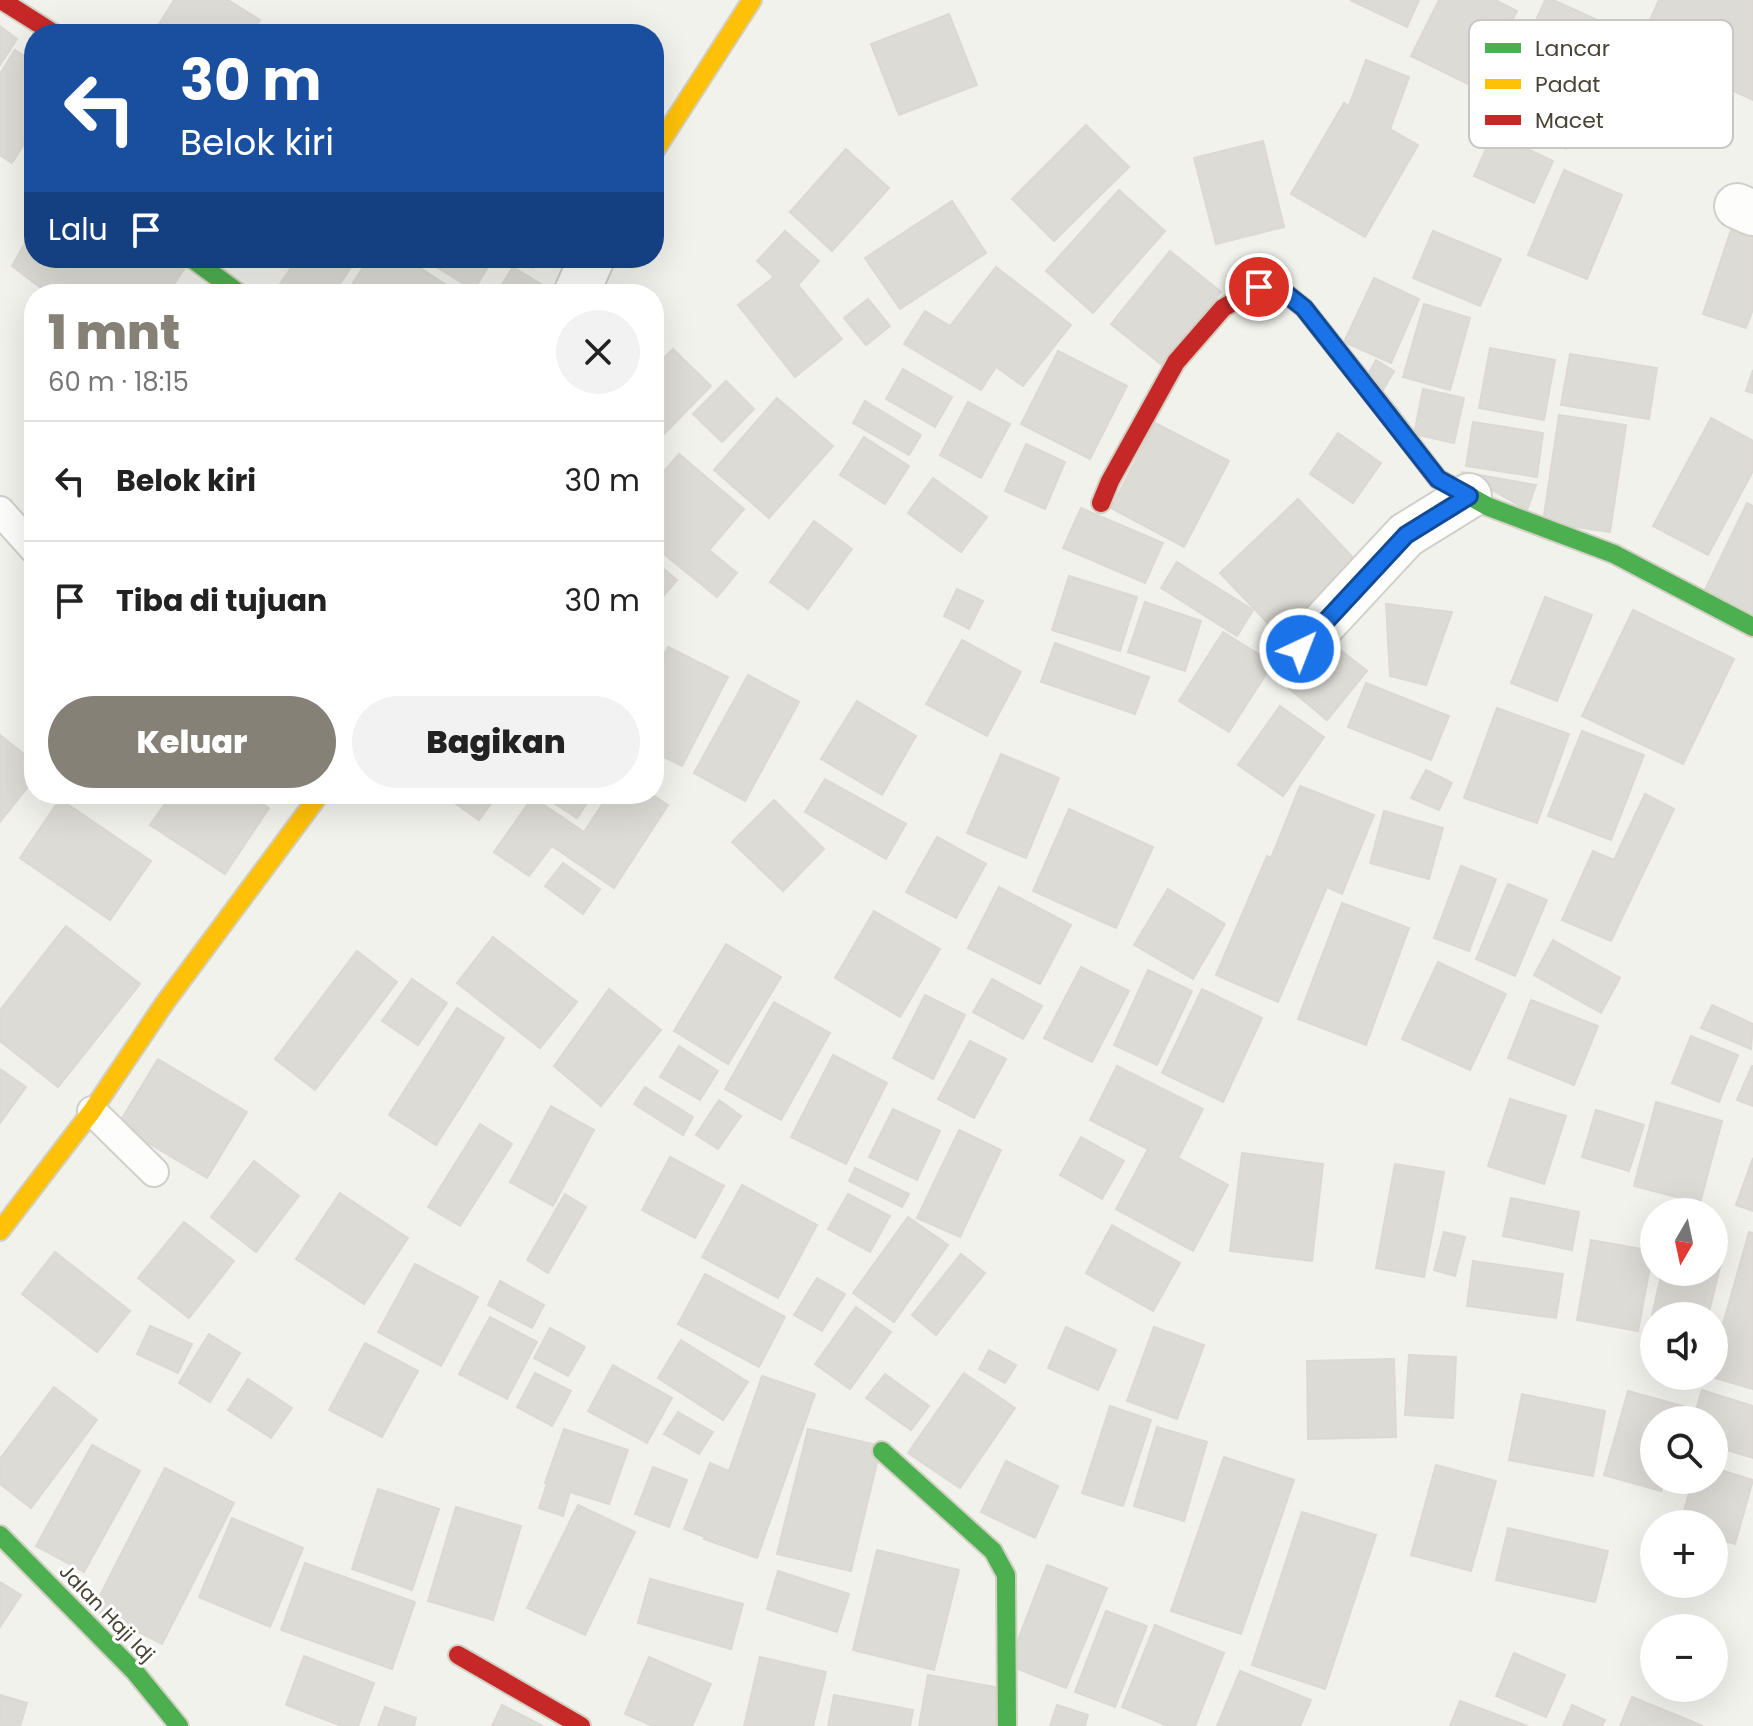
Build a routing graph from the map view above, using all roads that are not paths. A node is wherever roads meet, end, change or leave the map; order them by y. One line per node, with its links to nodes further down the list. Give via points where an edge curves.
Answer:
1 (1, 0): 3 (street)
2 (752, 0): 4 (street)
3 (39, 24)
4 (664, 136)
5 (205, 268): 6 (street)
6 (226, 284)
7 (1469, 496): 8 (street, via 1438,479 1304,308 1280,289 1259,287 1223,308 1176,362); 11 (street, via 1614,554); 12 (street, via 1406,535)
8 (1101, 503)
9 (0, 511): 10 (lane)
10 (24, 538)
11 (1753, 627)
12 (1300, 649)
13 (313, 804): 14 (street)
14 (92, 1111): 15 (lane); 16 (street)
15 (154, 1172)
16 (0, 1231)
17 (882, 1451): 22 (street, via 993,1551 1006,1575)
18 (0, 1535): 20 (street, Jalan Haji Idj, via 135,1672)
19 (458, 1655): 21 (street)
20 (179, 1726)
21 (581, 1726)
22 (1008, 1726)

